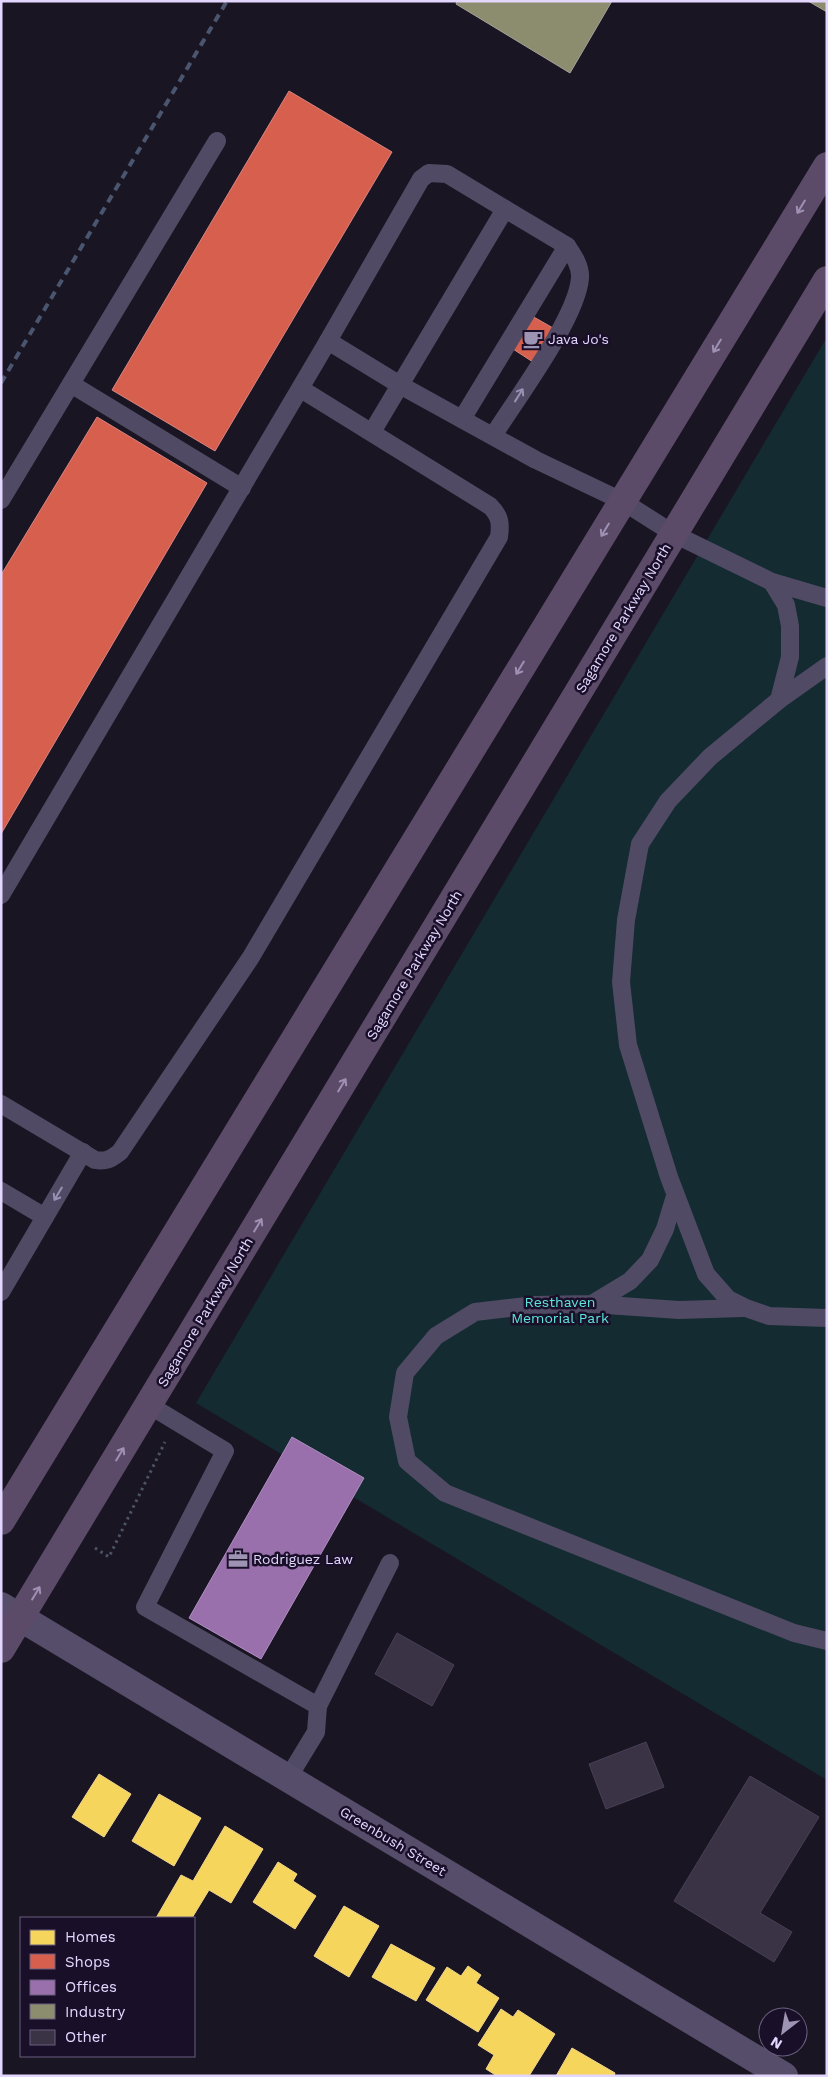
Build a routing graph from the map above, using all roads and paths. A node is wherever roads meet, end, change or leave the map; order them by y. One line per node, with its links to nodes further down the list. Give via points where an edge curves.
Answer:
1 (217, 141): 7 (lane)
2 (827, 166): 15 (main road, one-way to 15)
3 (505, 209): 4 (lane); 6 (lane, via 447,174 429,173 421,179); 8 (lane)
4 (567, 246): 10 (lane); 12 (lane, one-way to 4, via 575,301 580,276 576,258)
5 (827, 280): 16 (main road, Sagamore Parkway North)
6 (328, 341): 8 (lane); 9 (lane)
7 (71, 384): 13 (lane); 14 (lane)
8 (400, 385): 10 (lane); 11 (lane)
9 (301, 388): 11 (lane); 13 (lane)
10 (462, 419): 12 (lane)
11 (372, 432): 23 (lane, via 490,506 498,514 501,524 499,537 252,957 120,1152 104,1161 95,1160)
12 (493, 436): 15 (lane)
13 (242, 488): 21 (lane)
14 (1, 500)
15 (622, 501): 16 (lane); 32 (main road, one-way to 32)
16 (674, 534): 17 (lane); 31 (main road, Sagamore Parkway North, one-way to 16)
17 (772, 582): 18 (lane); 20 (lane, via 786,605 790,626 790,657)
18 (827, 598)
19 (827, 666): 20 (lane)
20 (779, 700): 25 (lane, via 710,757 668,801 640,844 626,920 621,982 628,1044)
21 (1, 895)
22 (1, 1104): 23 (lane)
23 (83, 1152): 26 (lane, one-way to 26)
24 (1, 1191): 26 (lane)
25 (675, 1196): 28 (lane, via 665,1229 650,1260 630,1280); 29 (lane, via 706,1274 728,1299)
26 (45, 1217): 27 (lane)
27 (1, 1292)
28 (592, 1304): 29 (lane, via 679,1310); 35 (lane, via 535,1305 476,1312 436,1336 405,1373 398,1417 407,1461 445,1493 794,1633)
29 (746, 1308): 30 (lane, via 769,1316)
30 (827, 1318)
31 (149, 1405): 34 (main road, Sagamore Parkway North, one-way to 31); 37 (lane, via 225,1451 145,1607)
32 (1, 1521)
33 (390, 1563): 37 (lane)
34 (11, 1612): 36 (main road, Sagamore Parkway North); 38 (main road, Greenbush Street)
35 (827, 1641)
36 (1, 1649)
37 (318, 1706): 38 (lane, via 316,1732)
38 (288, 1778): 39 (main road, Greenbush Street)
39 (784, 2076)

